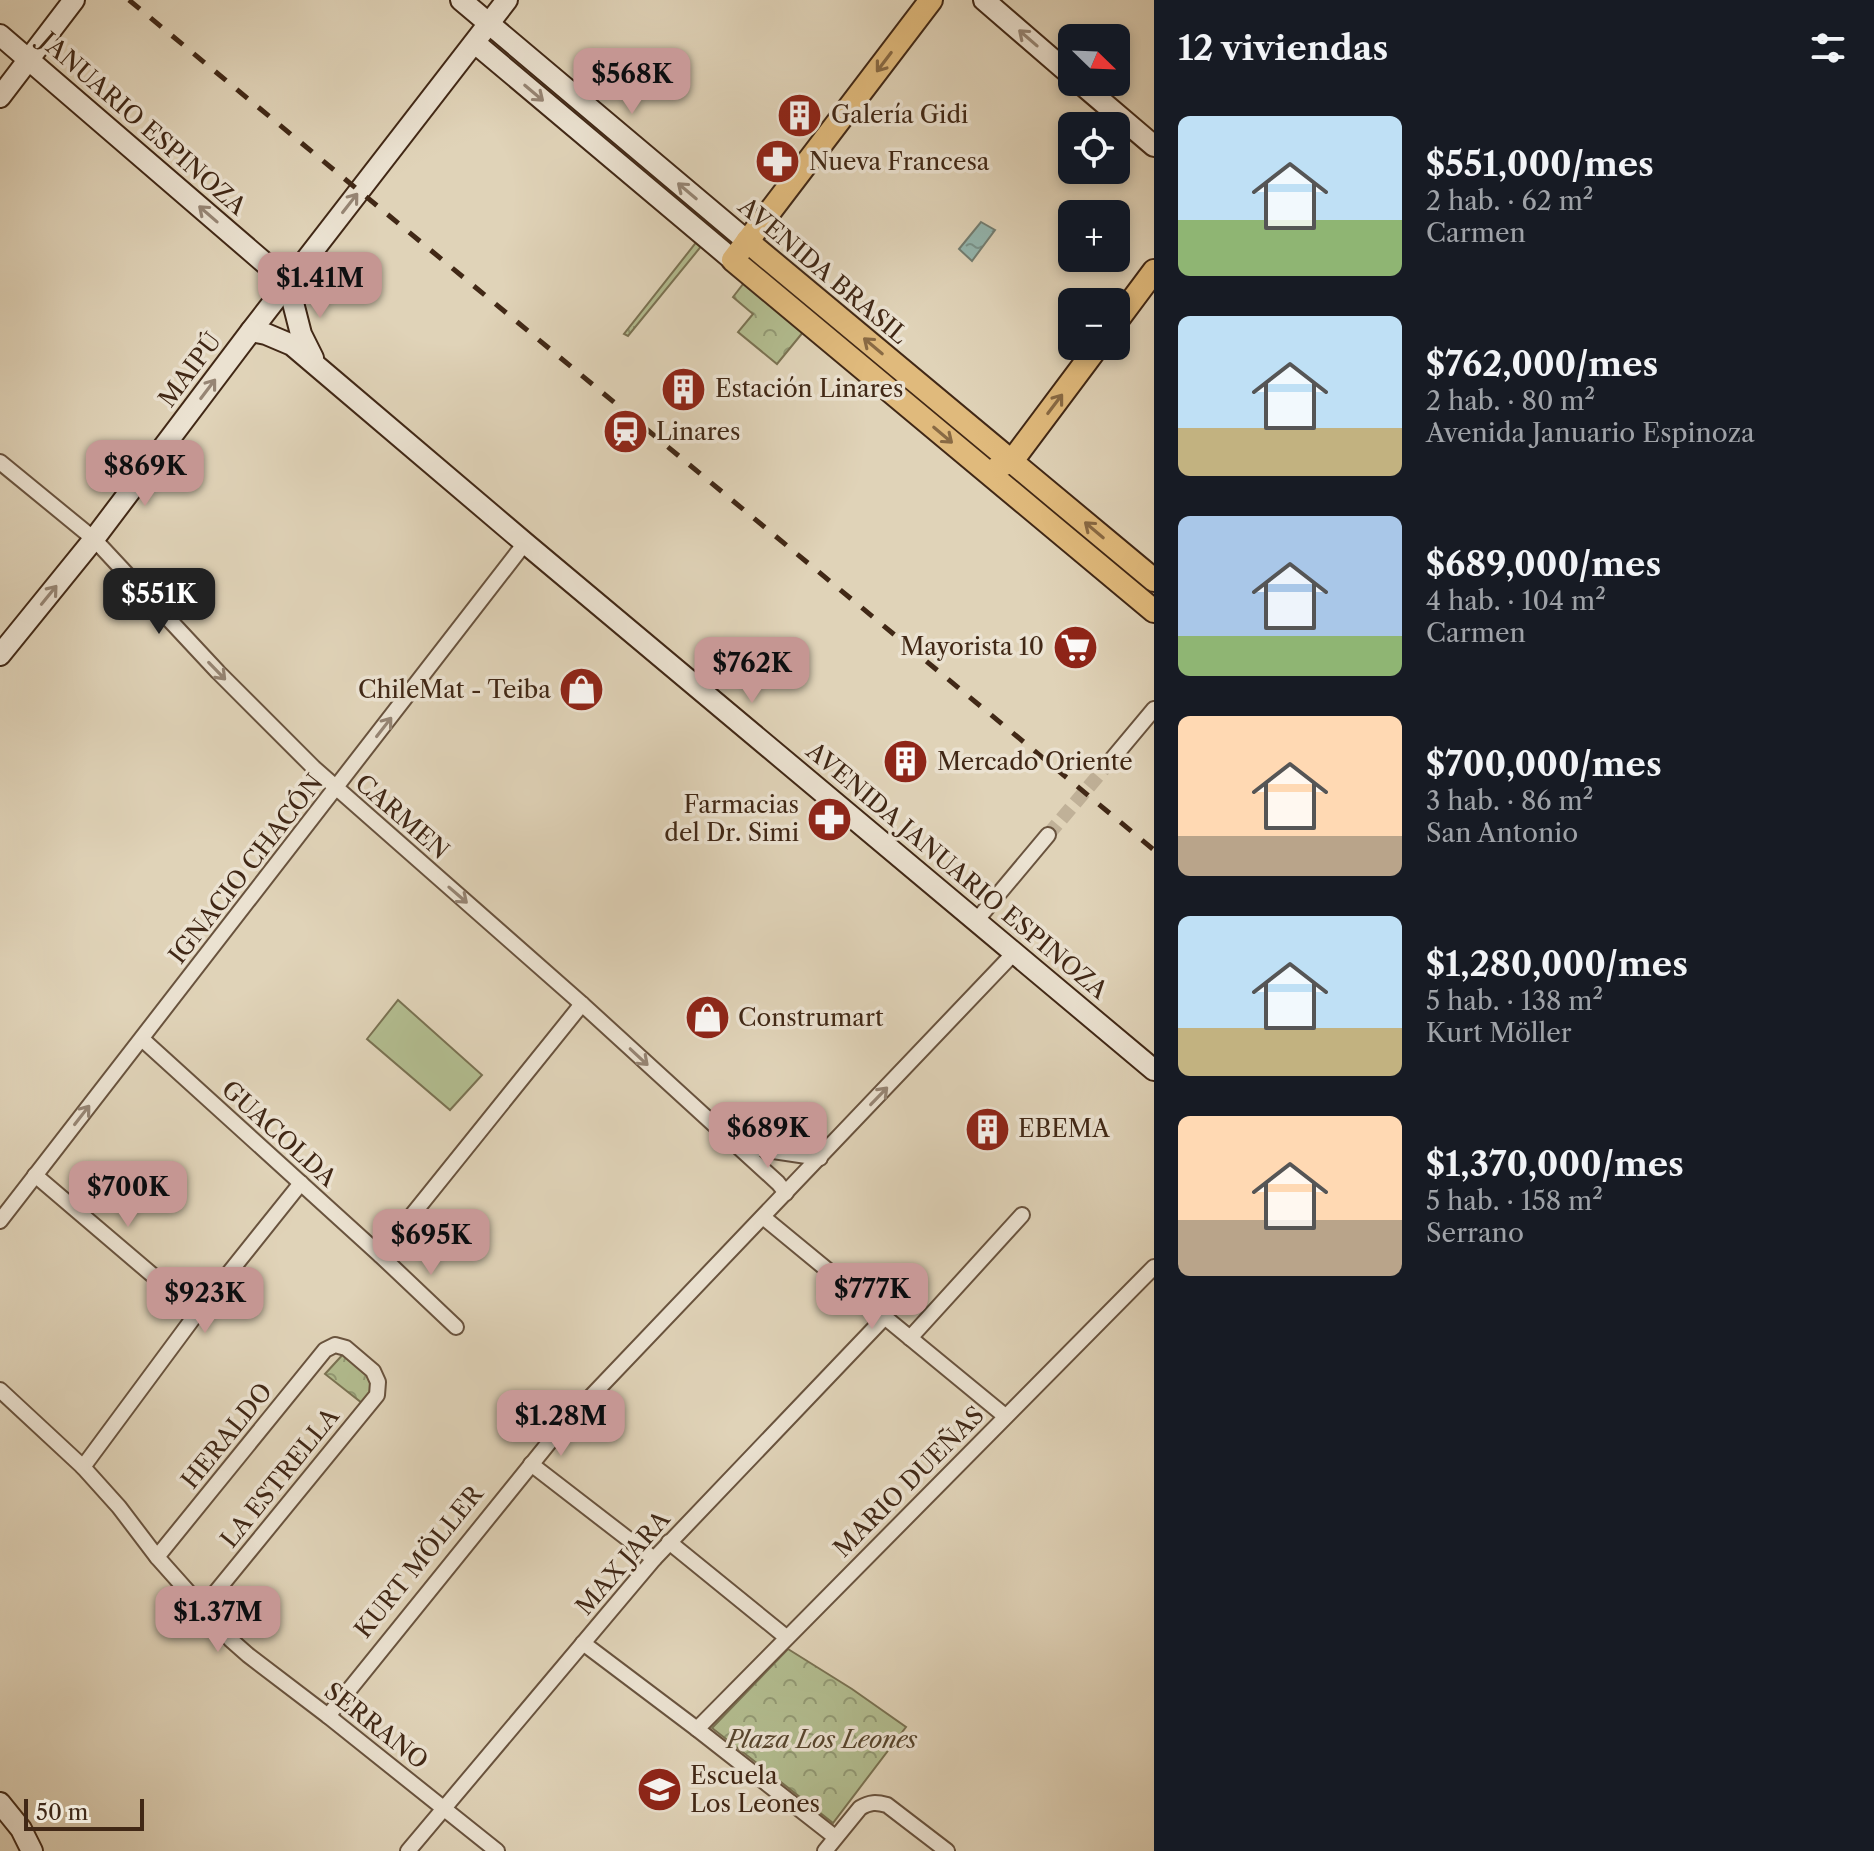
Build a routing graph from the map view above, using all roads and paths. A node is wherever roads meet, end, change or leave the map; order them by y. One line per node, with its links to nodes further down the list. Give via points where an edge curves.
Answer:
1 (74, 0): 9 (main road)
2 (461, 0): 6 (main road, AVENIDA BRASIL)
3 (507, 0): 6 (main road, MAIPÚ)
4 (931, 0): 14 (main road, one-way to 14)
5 (984, 0): 10 (main road, one-way to 5)
6 (489, 24): 8 (main road, MAIPÚ); 14 (main road, AVENIDA BRASIL, one-way to 6)
7 (0, 35): 9 (main road, JANUARIO ESPINOZA)
8 (475, 43): 15 (main road, AVENIDA BRASIL, one-way to 15); 17 (main road, MAIPÚ, one-way to 8)
9 (28, 59): 12 (main road); 17 (main road, JANUARIO ESPINOZA, one-way to 9)
10 (1058, 64)
11 (1095, 96): 13 (main road)
12 (0, 97)
13 (1154, 146)
14 (747, 241): 15 (main road); 22 (main road, AVENIDA BRASIL, one-way to 14)
15 (733, 260): 24 (main road, AVENIDA BRASIL, one-way to 24)
16 (1154, 271): 18 (main road)
17 (288, 283): 19 (main road, MAIPÚ); 21 (main road, AVENIDA JANUARIO ESPINOZA, via 301,334)
18 (1130, 303)
19 (251, 331): 21 (main road, AVENIDA JANUARIO ESPINOZA, via 285,341); 25 (main road, MAIPÚ, one-way to 19)
20 (1088, 360): 22 (main road, one-way to 20)
21 (323, 370): 26 (main road, AVENIDA JANUARIO ESPINOZA)
22 (1012, 461): 24 (main road, via 997,467); 27 (main road, AVENIDA BRASIL, one-way to 22)
23 (0, 462): 25 (street, CARMEN)
24 (977, 463): 28 (main road, AVENIDA BRASIL)
25 (94, 539): 29 (main road, MAIPÚ, one-way to 25); 32 (street, CARMEN, one-way to 32)
26 (525, 543): 32 (street, IGNACIO CHACÓN, one-way to 26); 34 (main road, AVENIDA JANUARIO ESPINOZA)
27 (1154, 580)
28 (1154, 611)
29 (0, 655)
30 (1154, 709): 31 (street)
31 (1108, 764)
32 (336, 788): 36 (street, CARMEN, one-way to 36); 37 (street, IGNACIO CHACÓN)
33 (1048, 835): 34 (street)
34 (976, 921): 35 (main road, AVENIDA JANUARIO ESPINOZA)
35 (1014, 953): 38 (main road, AVENIDA JANUARIO ESPINOZA); 40 (street, KURT MÖLLER, one-way to 35)
36 (582, 1004): 39 (street, CARMEN, one-way to 39); 47 (street)
37 (142, 1039): 41 (street, IGNACIO CHACÓN, one-way to 37); 42 (street, GUACOLDA)
38 (1154, 1070)
39 (728, 1139): 40 (street); 43 (street, CARMEN)
40 (820, 1158): 43 (street, KURT MÖLLER)
41 (35, 1175): 46 (street, IGNACIO CHACÓN); 49 (street)
42 (301, 1183): 47 (street, GUACOLDA); 49 (street)
43 (786, 1193): 45 (street, KURT MÖLLER)
44 (1022, 1215): 52 (street)
45 (763, 1217): 50 (street); 56 (street, KURT MÖLLER)
46 (0, 1221)
47 (380, 1255): 51 (street, GUACOLDA)
48 (1154, 1267): 55 (street, MARIO DUEÑAS)
49 (197, 1313): 57 (street)
50 (885, 1317): 52 (street); 58 (street, MAX JARA)
51 (456, 1327)
52 (910, 1338): 55 (street)
53 (373, 1371): 59 (street, HERALDO, via 346,1348 335,1345 325,1350); 61 (street, LA ESTRELLA, via 377,1395)
54 (0, 1390): 57 (street, SERRANO)
55 (1005, 1416): 62 (street, MARIO DUEÑAS)
56 (531, 1464): 60 (street); 64 (street, KURT MÖLLER)
57 (83, 1467): 59 (street, SERRANO)
58 (669, 1542): 60 (street, MAX JARA); 62 (street)
59 (157, 1557): 61 (street, SERRANO)
60 (654, 1559): 63 (street, MAX JARA)
61 (202, 1609): 64 (street, SERRANO, via 248,1655)
62 (786, 1637): 65 (street, MARIO DUEÑAS)
63 (583, 1643): 65 (street); 67 (street, MAX JARA)
64 (328, 1716): 67 (street, SERRANO)
65 (697, 1729): 68 (street)
66 (0, 1803): 69 (main road)
67 (444, 1809): 70 (street, MAX JARA); 71 (street, SERRANO)
68 (835, 1837): 72 (street); 73 (street, via 860,1808 876,1802)
69 (32, 1851)
70 (408, 1851)
71 (497, 1851)
72 (825, 1851)
73 (947, 1851)

